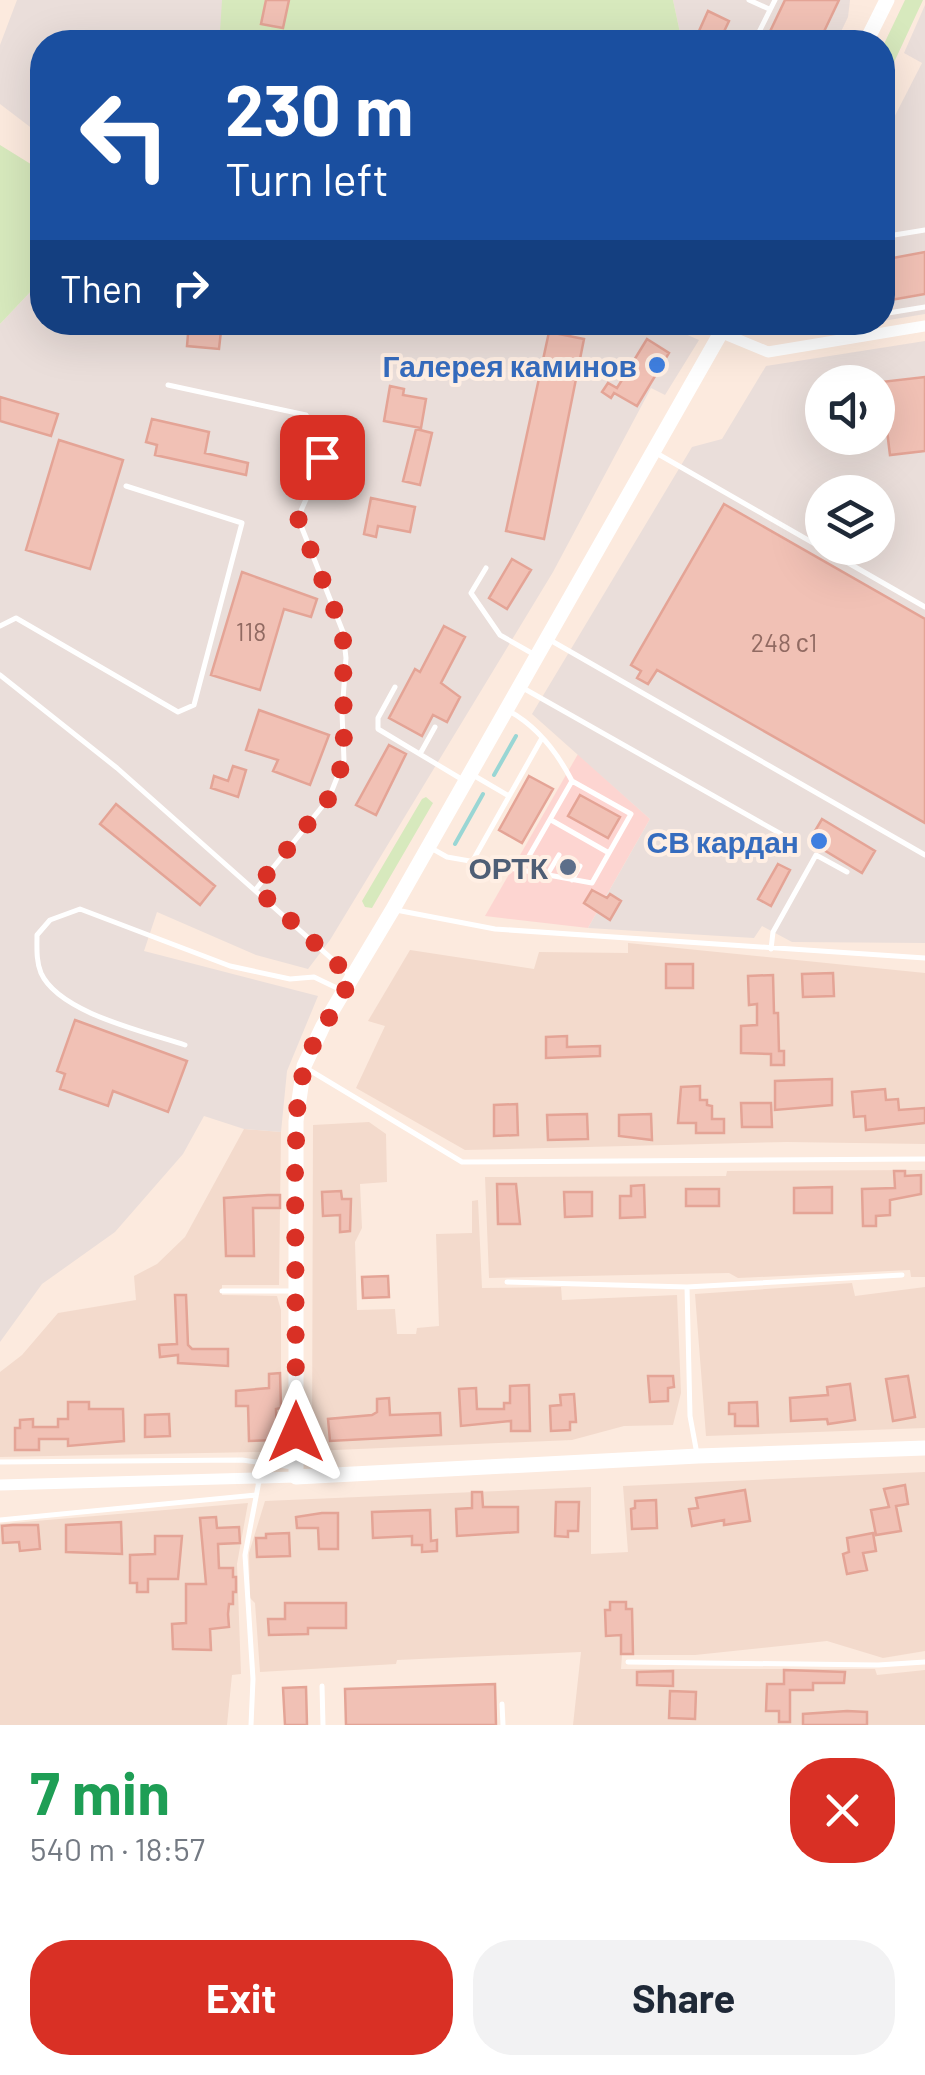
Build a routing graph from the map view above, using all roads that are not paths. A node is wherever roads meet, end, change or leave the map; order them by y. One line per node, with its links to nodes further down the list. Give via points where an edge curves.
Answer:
1 (749, 0): 4 (lane)
2 (774, 0): 4 (lane)
3 (887, 0): 6 (street)
4 (770, 10): 5 (lane)
5 (760, 30)
6 (872, 30)
7 (925, 230): 8 (lane)
8 (895, 235)
9 (925, 307): 10 (lane)
10 (895, 312)
11 (925, 326): 12 (street)
12 (895, 328)
13 (720, 335): 17 (street)
14 (737, 335): 15 (street, via 768,352)
15 (843, 335)
16 (168, 385): 50 (lane, via 306,415 319,433 322,457 298,518 343,632 344,760 329,798)
17 (656, 452): 20 (lane); 22 (street)
18 (126, 486): 21 (lane, via 242,522 194,705 178,712 16,618)
19 (486, 568): 23 (lane, via 471,594 500,634)
20 (925, 607)
21 (0, 626)
22 (548, 639): 23 (street); 43 (lane)
23 (537, 657): 25 (street)
24 (0, 674): 50 (lane)
25 (520, 686): 27 (street); 36 (lane)
26 (395, 687): 30 (lane, via 378,729)
27 (507, 710): 29 (lane); 31 (street)
28 (435, 727): 30 (lane)
29 (543, 738): 32 (lane); 33 (lane)
30 (420, 754): 31 (lane)
31 (468, 778): 33 (lane); 39 (street)
32 (572, 781): 34 (lane); 40 (lane, via 631,814)
33 (509, 796): 44 (lane)
34 (550, 819): 35 (lane); 46 (lane)
35 (572, 832): 37 (lane); 38 (lane)
36 (781, 834)
37 (566, 842)
38 (593, 844): 40 (lane); 42 (lane)
39 (428, 847): 44 (lane); 51 (street)
40 (609, 853): 49 (lane, via 592,883)
41 (559, 854): 48 (lane)
42 (586, 854)
43 (925, 855)
44 (472, 862): 46 (lane)
45 (580, 866): 49 (lane)
46 (521, 870): 48 (lane)
47 (847, 872): 52 (lane, via 816,854 773,932)
48 (547, 875): 49 (lane)
49 (572, 880)
50 (256, 888): 54 (lane)
51 (393, 909): 52 (lane, via 495,929); 54 (street)
52 (771, 949): 53 (lane)
53 (925, 958)
54 (348, 984): 55 (lane, via 230,966 80,909 50,920 37,935 40,972 76,1007); 56 (street)
55 (185, 1046)
56 (304, 1066): 57 (lane, via 462,1162); 62 (street, via 296,1121)
57 (925, 1159)
58 (902, 1276): 60 (lane)
59 (506, 1282): 60 (lane)
60 (687, 1287): 64 (lane, via 690,1416)
61 (222, 1290): 62 (lane)
62 (295, 1291): 66 (street)
63 (925, 1448): 64 (street)
64 (698, 1456): 66 (street)
65 (0, 1462): 66 (lane, via 242,1460)
66 (296, 1472): 67 (street)
67 (260, 1478): 68 (street); 69 (lane)
68 (0, 1485)
69 (256, 1495): 70 (lane); 75 (lane, via 245,1555)
70 (0, 1520)
71 (628, 1662): 72 (lane)
72 (925, 1662)
73 (322, 1686): 76 (lane)
74 (502, 1704): 77 (lane)
75 (251, 1725)
76 (324, 1725)
77 (503, 1725)

